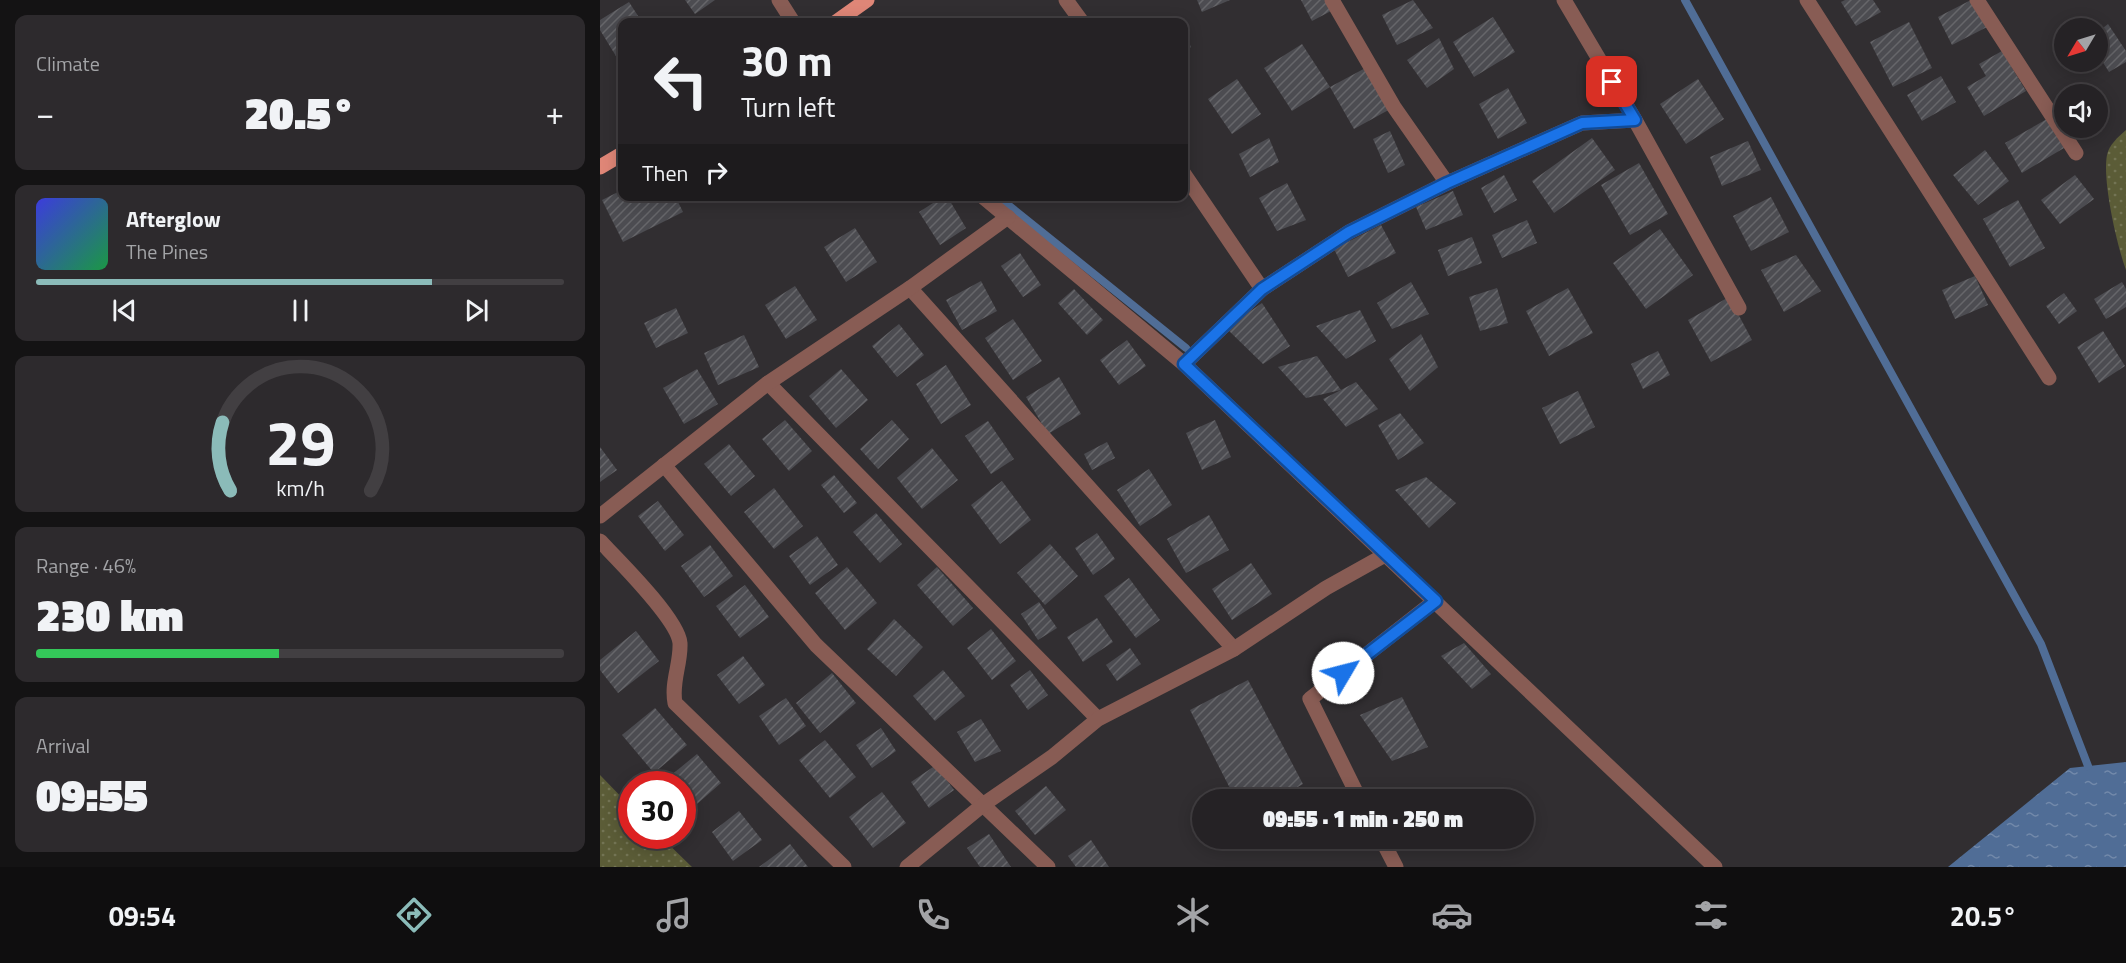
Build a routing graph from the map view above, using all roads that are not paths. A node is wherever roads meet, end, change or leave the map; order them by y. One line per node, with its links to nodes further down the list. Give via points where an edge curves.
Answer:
1 (778, 0): 8 (street)
2 (867, 0): 9 (main road)
3 (1066, 0): 10 (street)
4 (1332, 0): 16 (street, via 1394,107)
5 (1564, 0): 11 (street)
6 (1807, 0): 23 (street)
7 (1977, 0): 12 (street)
8 (790, 18)
9 (842, 18)
10 (1079, 18)
11 (1635, 120): 16 (street, via 1582,123); 21 (street)
12 (2076, 153)
13 (618, 156): 14 (main road)
14 (600, 167)
15 (1188, 180): 20 (street)
16 (1447, 183): 20 (street, via 1349,232)
17 (988, 201): 18 (street)
18 (1008, 218): 19 (street); 22 (street)
19 (909, 288): 24 (street); 30 (street)
20 (1262, 289): 22 (street)
21 (1739, 308)
22 (1184, 364): 28 (street)
23 (2049, 378)
24 (768, 383): 25 (street); 31 (street)
25 (664, 465): 26 (street); 33 (street, via 816,645)
26 (600, 516)
27 (600, 541): 35 (street, via 668,617 680,640 675,702)
28 (1385, 555): 29 (street); 30 (street)
29 (1436, 601): 32 (street, via 1310,699); 39 (street)
30 (1233, 649): 31 (street)
31 (1098, 719): 33 (street)
32 (1355, 789)
33 (984, 804): 36 (street); 37 (street)
34 (1387, 849): 38 (street)
35 (844, 867)
36 (907, 867)
37 (1048, 867)
38 (1396, 867)
39 (1715, 867)

